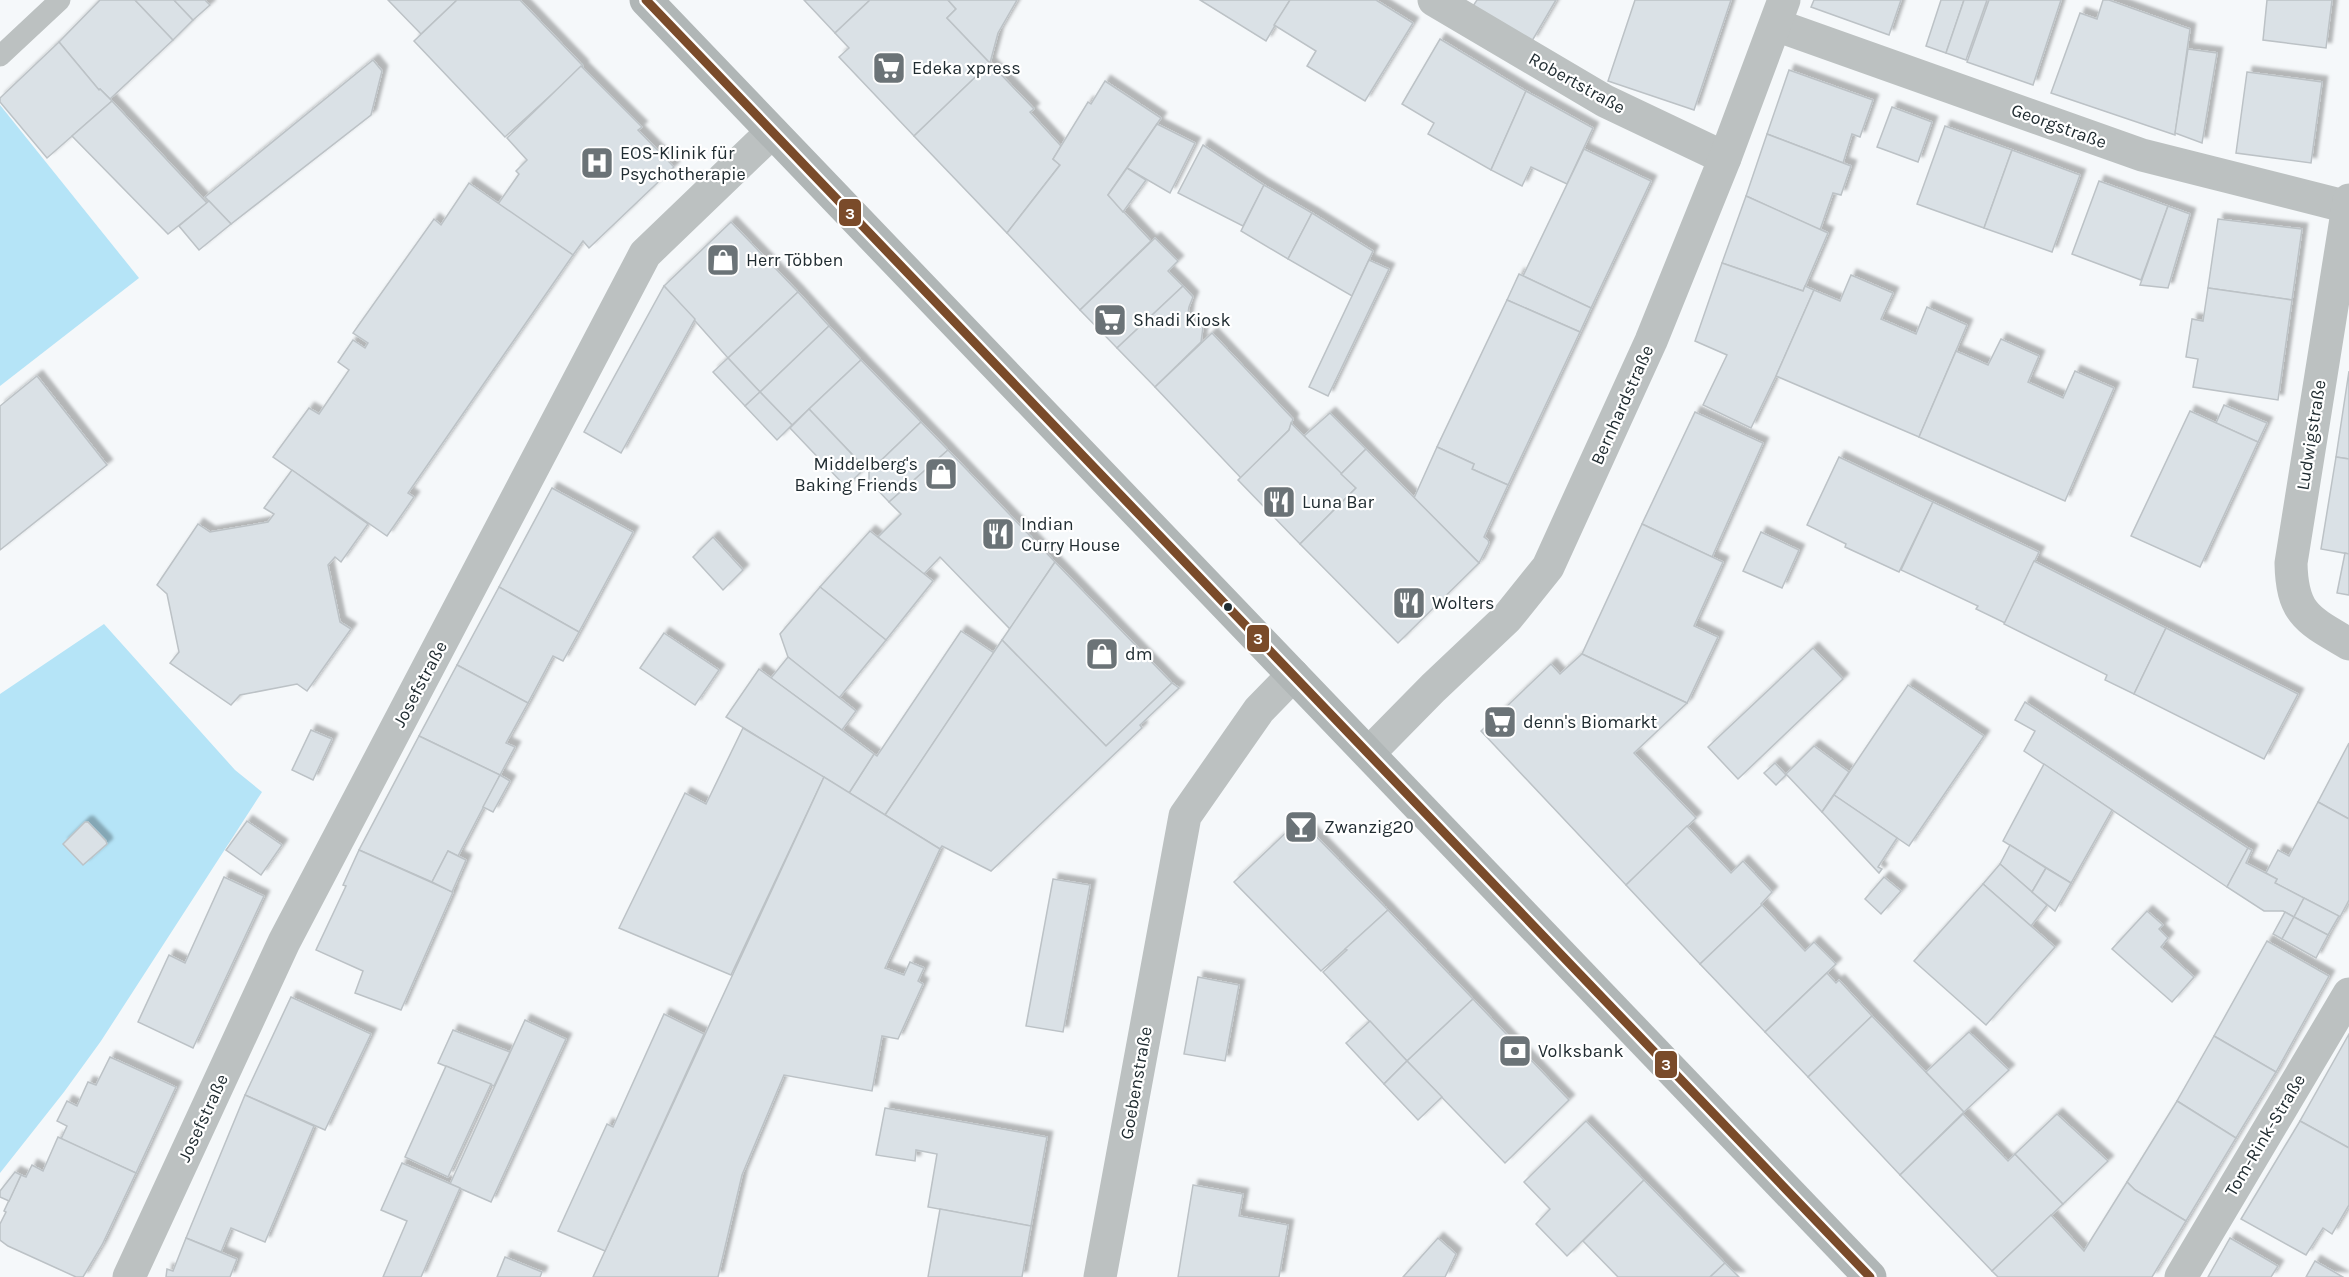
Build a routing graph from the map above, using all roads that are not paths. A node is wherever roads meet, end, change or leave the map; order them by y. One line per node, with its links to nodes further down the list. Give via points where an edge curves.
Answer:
1 (60, 0): 5 (lane)
2 (646, 0): 6 (main road)
3 (1434, 0): 7 (street, Robertstraße, via 1605,101)
4 (1780, 12): 7 (street, Bernhardstraße); 9 (street, Georgstraße, via 2142,155)
5 (0, 56)
6 (772, 132): 11 (main road); 14 (street, Josefstraße, via 645,254 285,942)
7 (1725, 158): 12 (street, Bernhardstraße, via 1651,340 1548,567 1507,618)
8 (2349, 200): 9 (street, Ludwigstraße)
9 (2348, 207): 10 (street, Ludwigstraße, via 2291,583 2299,608 2313,622)
10 (2349, 644)
11 (1293, 675): 12 (main road); 15 (street, Goebenstraße, via 1259,710 1185,816)
12 (1369, 753): 16 (main road)
13 (2349, 994): 17 (street, Tom-Rink-Straße)
14 (129, 1277)
15 (1100, 1277)
16 (1870, 1277)
17 (2181, 1277)

